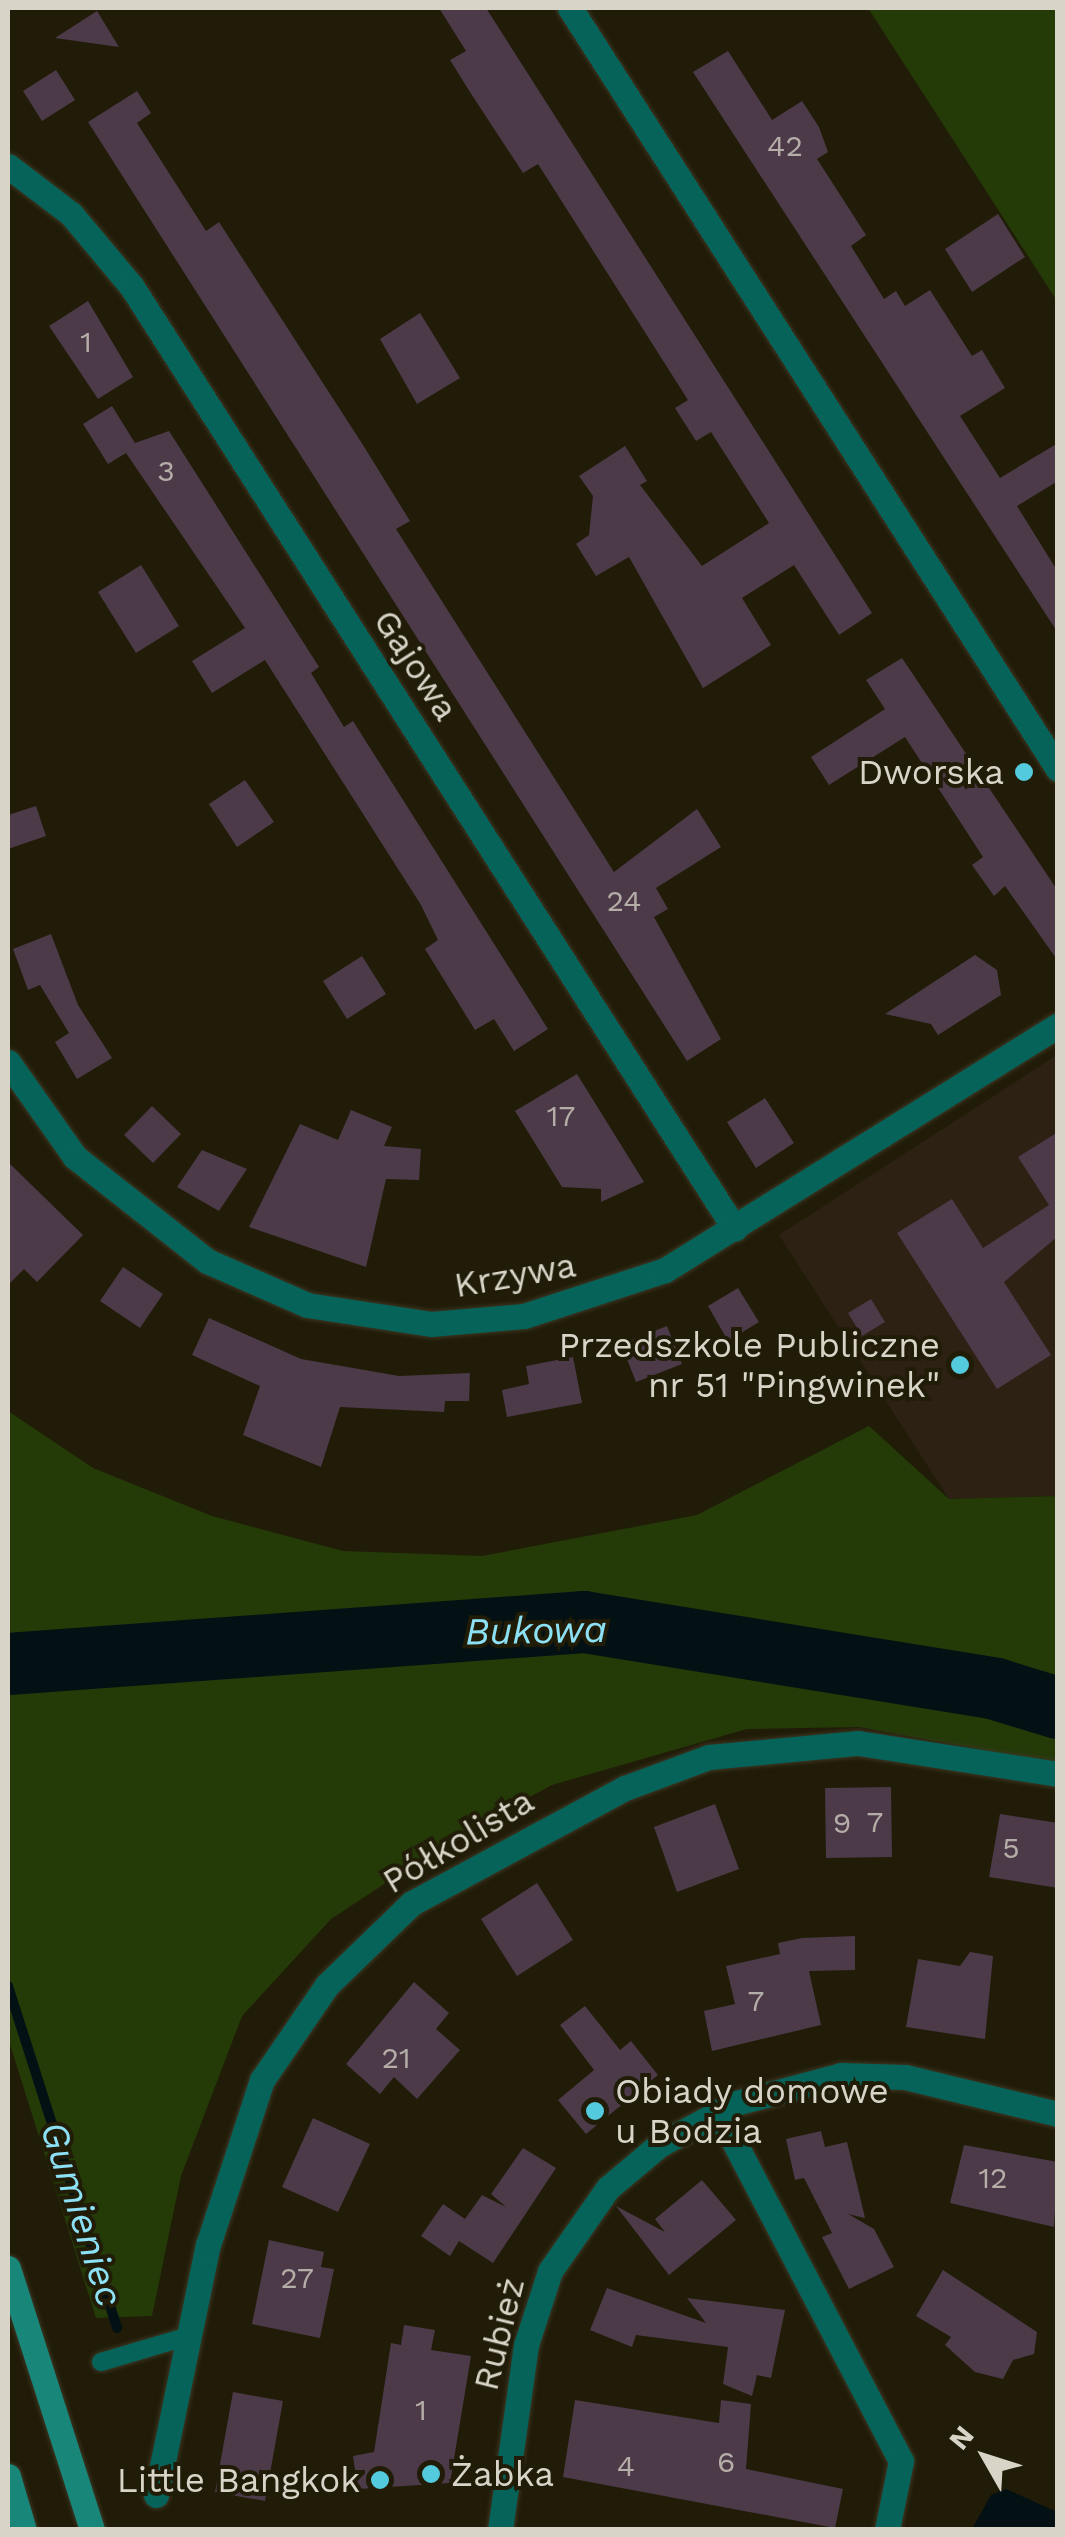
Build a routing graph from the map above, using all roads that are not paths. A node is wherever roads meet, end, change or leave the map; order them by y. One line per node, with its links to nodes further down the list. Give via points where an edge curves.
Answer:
1 (570, 8): 3 (street)
2 (8, 166): 6 (street, Gajowa, via 71,214 132,286)
3 (1058, 769)
4 (1058, 1026): 6 (street, Krzywa)
5 (8, 1062): 6 (street, Krzywa, via 51,1130 135,1211 242,1280 347,1316 431,1324 524,1316 666,1270)
6 (735, 1229)
7 (1058, 1774): 11 (street, Półkolista, via 858,1743 748,1750 625,1788 443,1882 352,1958 280,2048 227,2179)
8 (718, 2112): 9 (street, Rubież, via 815,2080 886,2074); 17 (street, Rubież, via 608,2188 550,2271 526,2345); 18 (street, via 901,2460)
9 (1058, 2114)
10 (8, 2268): 16 (main road)
11 (189, 2336): 12 (lane); 14 (street, Półkolista)
12 (101, 2362)
13 (8, 2476): 15 (main road)
14 (156, 2494)
15 (24, 2530)
16 (92, 2530)
17 (500, 2530)
18 (887, 2530)

